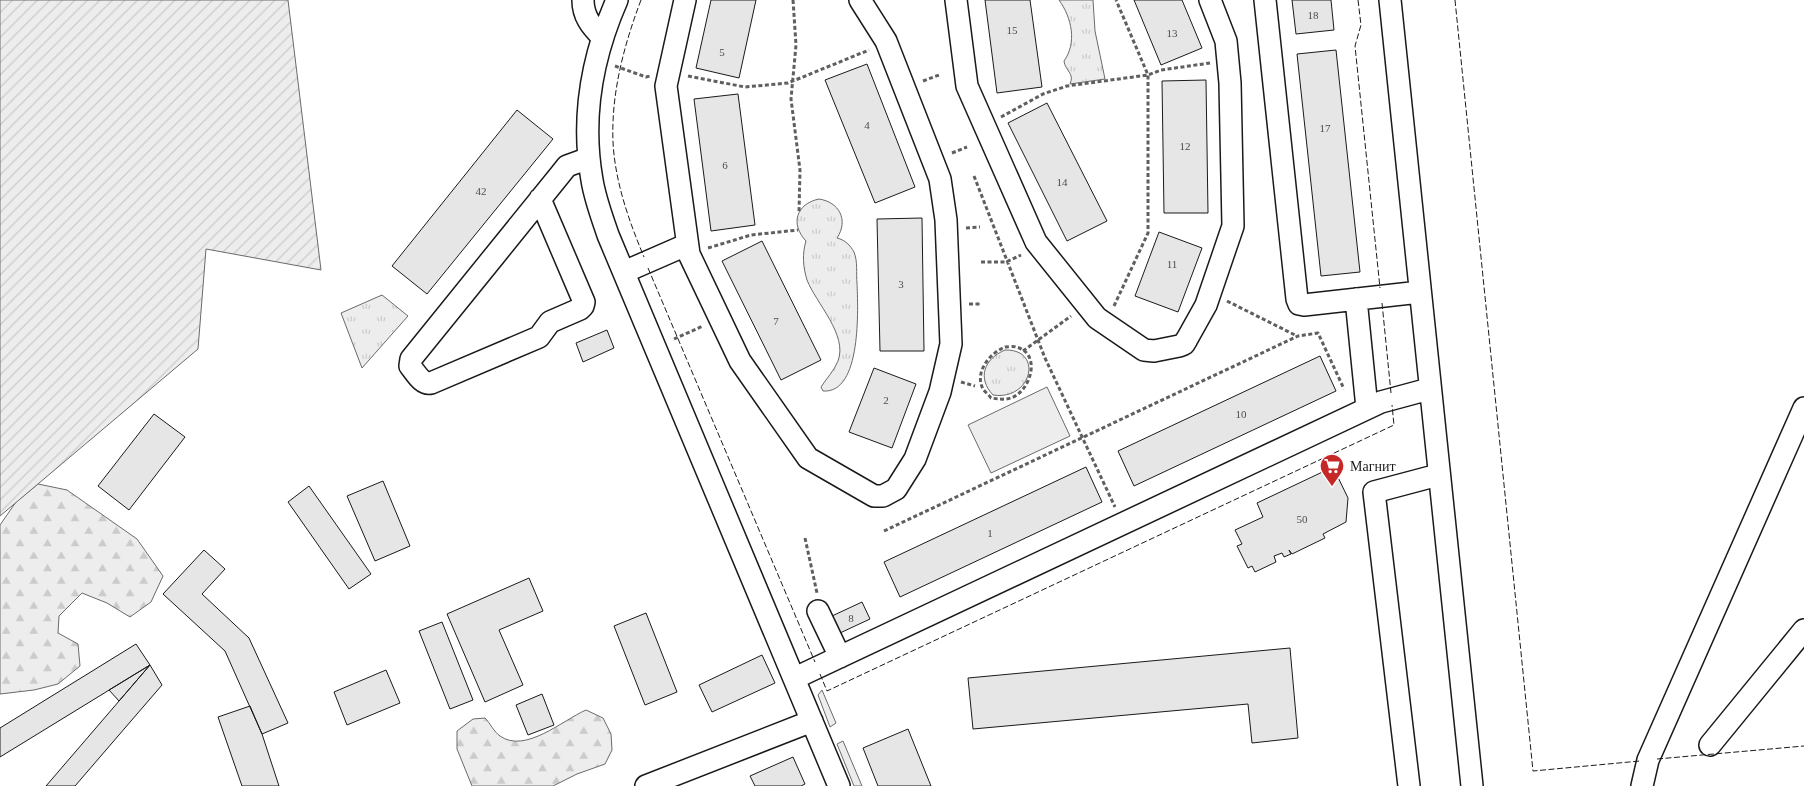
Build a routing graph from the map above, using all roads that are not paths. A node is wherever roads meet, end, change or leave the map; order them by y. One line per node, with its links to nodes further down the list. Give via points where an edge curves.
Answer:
1 (583, 0): 9 (street, via 583,10 591,27)
2 (616, 0): 9 (street)
3 (685, 0): 12 (street, via 666,86)
4 (860, 0): 12 (street, via 886,41 937,170 946,220 951,344 940,392 915,459 896,490 874,496 808,458 740,361)
5 (956, 0): 6 (street, via 968,86 1036,242 1097,318 1144,350 1154,351 1184,344 1206,306 1233,226 1226,41)
6 (1210, 0)
7 (1265, 0): 15 (street, via 1297,299 1299,304 1304,304)
8 (1390, 0): 14 (street)
9 (602, 37): 10 (street, via 594,65 588,114)
10 (589, 158): 11 (street, via 567,166); 13 (street, via 598,205)
11 (540, 199): 11 (street, via 411,359 410,366 427,384 539,337 550,322 583,306)
12 (688, 249): 13 (street)
13 (624, 272): 23 (street)
14 (1420, 292): 15 (street); 16 (street)
15 (1356, 299): 18 (street)
16 (1429, 389): 18 (street); 19 (street)
17 (1804, 408): 30 (street, via 1648,760)
18 (1361, 411): 22 (street)
19 (1438, 475): 28 (street, via 1374,492); 29 (street)
20 (818, 611): 22 (street)
21 (1804, 630): 25 (street)
22 (840, 657): 23 (street)
23 (795, 678): 24 (street)
24 (812, 721): 26 (street); 27 (street)
25 (1710, 745)
26 (646, 786)
27 (839, 786)
28 (1409, 786)
29 (1472, 786)
30 (1642, 786)

